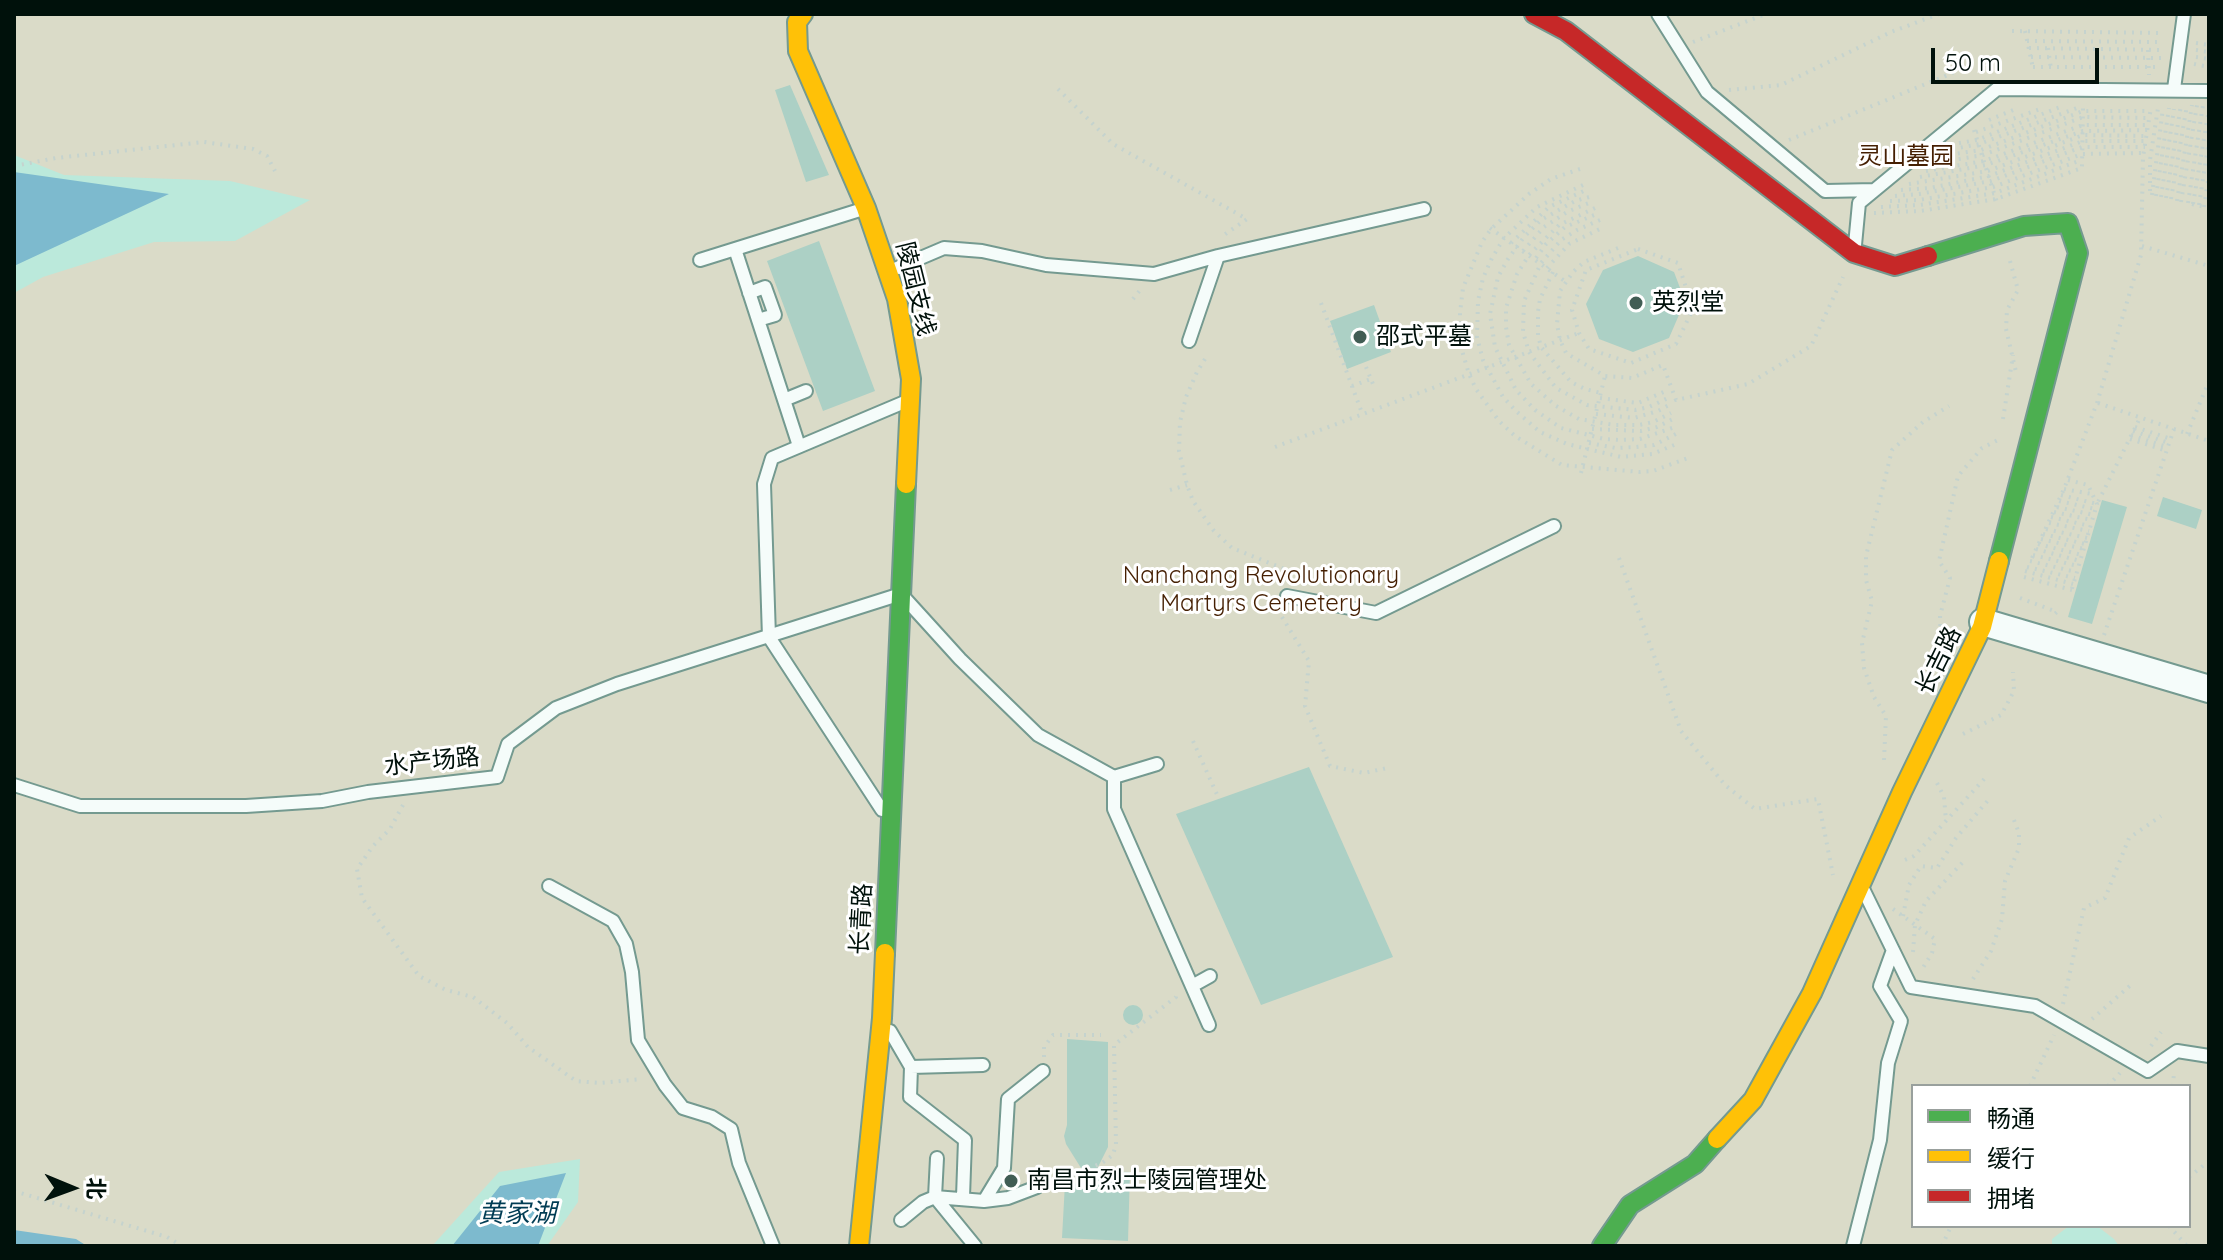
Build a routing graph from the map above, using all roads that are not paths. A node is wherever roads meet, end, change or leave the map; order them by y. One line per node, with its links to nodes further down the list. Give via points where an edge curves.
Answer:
1 (803, 14): 7 (street, 陵园支线, via 797,22 798,51)
2 (1534, 14): 10 (street, via 1566,31)
3 (1658, 14): 6 (lane, via 1707,92 1825,191)
4 (2184, 14): 5 (lane)
5 (2178, 97): 6 (lane, via 2084,85 1997,89 1922,158)
6 (1866, 199): 10 (lane)
7 (866, 208): 9 (lane, via 791,238); 13 (street, 陵园支线)
8 (1424, 209): 11 (lane)
9 (735, 249): 12 (lane); 17 (lane)
10 (1854, 253): 22 (street, 长吉路, via 1895,266 2024,226 2068,223 2078,253)
11 (1218, 256): 13 (lane, via 1154,274 1046,265 944,248); 14 (lane)
12 (700, 260)
13 (888, 272): 16 (street, 陵园支线)
14 (1189, 341)
15 (806, 391): 17 (lane)
16 (915, 398): 18 (lane, via 853,417); 20 (street, 陵园支线)
17 (784, 400): 18 (lane)
18 (799, 446): 23 (lane, via 772,458 764,484)
19 (1554, 526): 21 (lane, via 1376,613)
20 (901, 594): 23 (lane, 水产场路); 26 (lane, via 1038,735); 28 (street, 长青路)
21 (1287, 596)
22 (1983, 622): 24 (street); 29 (street, 长吉路)
23 (769, 637): 27 (lane, 水产场路, via 556,708 508,744 497,777 246,806 80,806); 28 (lane)
24 (2209, 689)
25 (1157, 764): 26 (lane)
26 (1114, 777): 33 (lane, via 1114,809)
27 (14, 785)
28 (891, 823): 34 (street, 长青路)
29 (1861, 884): 31 (lane); 49 (street, 长吉路, via 1812,993 1753,1100 1695,1164 1630,1205)
30 (549, 886): 46 (lane, via 613,921 626,944 632,972 638,1040 683,1108 731,1129)
31 (1893, 950): 36 (lane, via 1911,987 2035,1006 2148,1071 2177,1051); 50 (lane, via 1880,986 1901,1021 1888,1063 1880,1140)
32 (1210, 976): 33 (lane)
33 (1192, 986): 35 (lane)
34 (882, 1018): 38 (lane); 47 (street, 长青路)
35 (1209, 1025)
36 (2209, 1056)
37 (983, 1065): 38 (lane)
38 (911, 1067): 43 (lane, via 910,1097 965,1140)
39 (1043, 1071): 44 (lane, via 1008,1099 1004,1168)
40 (937, 1158): 42 (lane)
41 (1037, 1187): 44 (lane)
42 (935, 1197): 43 (lane); 45 (lane); 48 (lane)
43 (963, 1197): 44 (lane)
44 (984, 1201)
45 (901, 1220)
46 (773, 1246)
47 (859, 1246)
48 (975, 1246)
49 (1602, 1246)
50 (1853, 1246)

